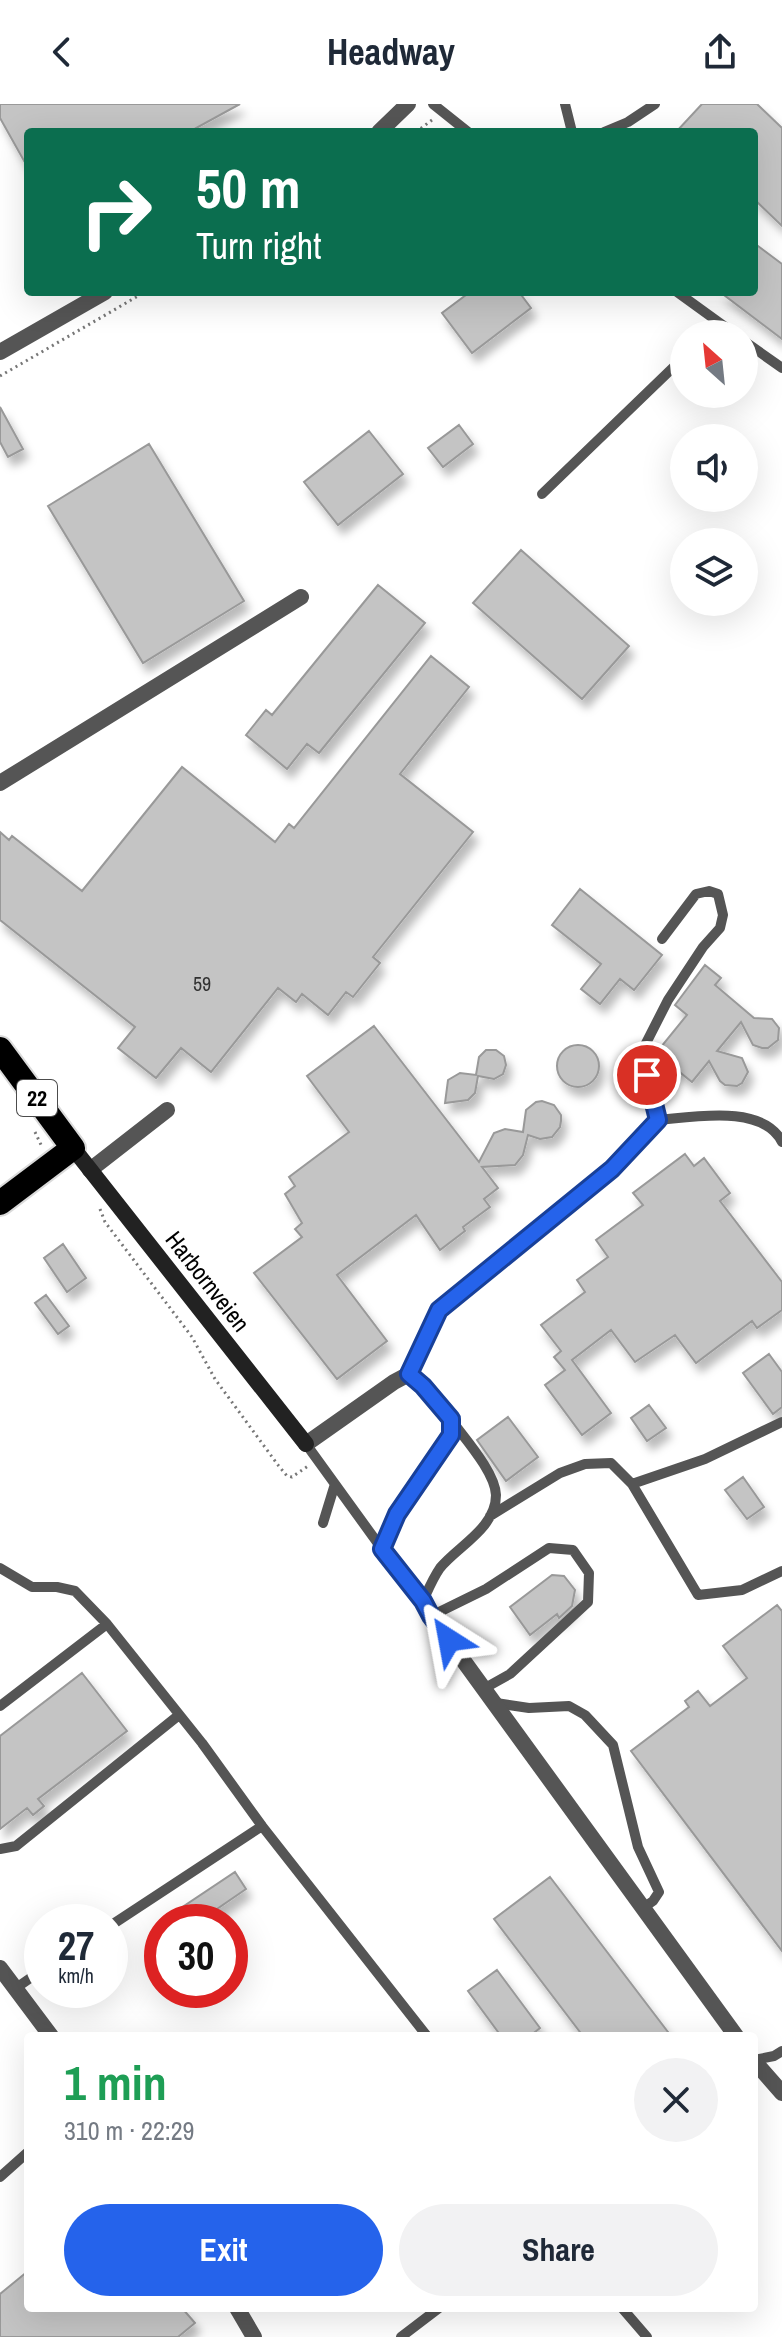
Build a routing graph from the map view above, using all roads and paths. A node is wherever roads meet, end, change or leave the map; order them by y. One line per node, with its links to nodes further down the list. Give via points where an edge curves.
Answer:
1 (408, 104): 5 (street)
2 (433, 104): 6 (lane)
3 (565, 104): 7 (lane)
4 (655, 104): 8 (lane)
5 (383, 128)
6 (463, 128)
7 (571, 128)
8 (614, 128)
9 (98, 296): 14 (street)
10 (138, 296): 17 (path)
11 (682, 296): 12 (lane)
12 (715, 320)
13 (758, 351): 15 (lane)
14 (0, 352)
15 (782, 368)
16 (670, 371): 18 (lane)
17 (0, 376)
18 (542, 494)
19 (301, 597): 20 (street)
20 (0, 783)
21 (662, 939): 24 (lane, via 696,894 718,894 720,928 681,979 641,1053)
22 (0, 1049): 26 (highway, 22)
23 (167, 1110): 27 (street)
24 (658, 1120): 25 (lane, via 718,1115 758,1120); 30 (lane, via 612,1169 439,1310)
25 (782, 1142)
26 (73, 1148): 27 (street, Harbornveien); 29 (highway, 22)
27 (90, 1170): 28 (street, Harbornveien)
28 (106, 1190): 33 (street, Harbornveien); 34 (path, via 100,1209 105,1222 192,1337 215,1379 278,1465 292,1477)
29 (0, 1203)
30 (409, 1374): 31 (street); 33 (street)
31 (451, 1419): 37 (lane, via 488,1473 496,1495); 39 (street, via 451,1435 397,1514)
32 (782, 1422): 36 (lane, via 705,1459)
33 (306, 1444): 34 (lane)
34 (317, 1459): 35 (lane)
35 (335, 1484): 38 (lane); 39 (lane)
36 (632, 1484): 37 (lane, via 611,1463 585,1464 560,1473); 41 (lane, via 698,1595 742,1590)
37 (490, 1516): 42 (lane, via 438,1570)
38 (323, 1523)
39 (382, 1549): 42 (street)
40 (0, 1568): 43 (lane, via 32,1587 75,1591)
41 (782, 1571)
42 (427, 1609): 44 (street); 44 (lane, via 486,1589 549,1548 573,1550 589,1573 588,1602 510,1674)
43 (107, 1624): 46 (lane); 47 (lane)
44 (485, 1688): 45 (street)
45 (496, 1703): 50 (street); 50 (lane, via 569,1706 613,1745 638,1847 659,1892)
46 (0, 1706)
47 (179, 1715): 48 (lane); 49 (lane, via 16,1846)
48 (262, 1826): 51 (lane); 56 (lane)
49 (0, 1849)
50 (643, 1908): 57 (street)
51 (128, 1914)
52 (0, 1968): 54 (street)
53 (24, 1982): 54 (lane)
54 (16, 1988): 55 (street)
55 (48, 2032)
56 (424, 2032)
57 (733, 2032)
58 (782, 2051): 59 (lane)
59 (758, 2060)
60 (758, 2066): 61 (street)
61 (782, 2093)
62 (24, 2156): 63 (lane)
63 (0, 2177)
64 (239, 2312): 67 (street)
65 (434, 2312): 68 (lane)
66 (625, 2312): 69 (lane)
67 (254, 2337)
68 (401, 2337)
69 (647, 2337)

